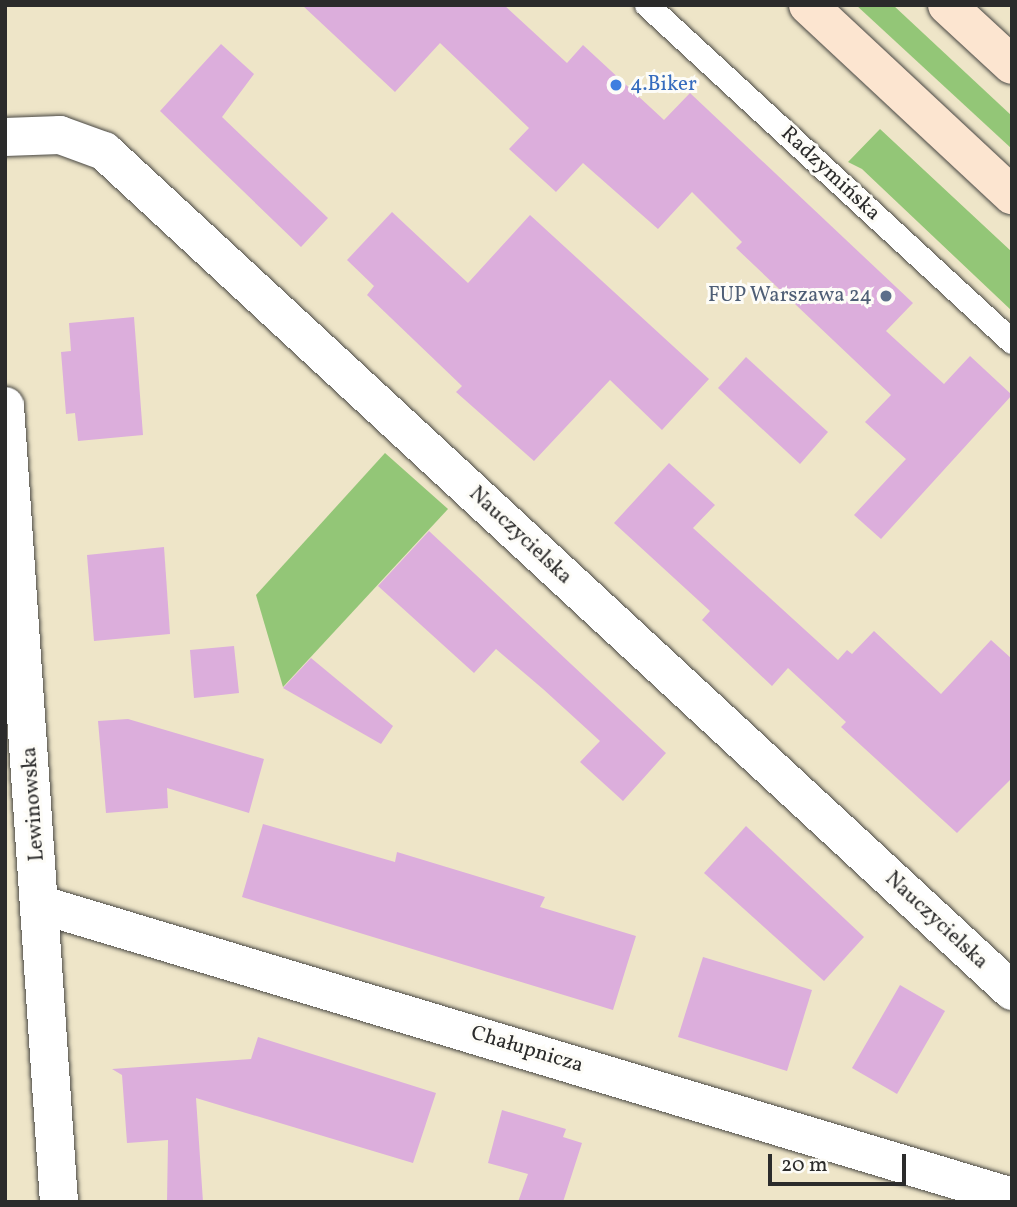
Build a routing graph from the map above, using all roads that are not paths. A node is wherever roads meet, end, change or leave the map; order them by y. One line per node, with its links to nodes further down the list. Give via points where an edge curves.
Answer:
1 (648, 5): 7 (lane, Radzymińska)
2 (808, 5): 6 (main road)
3 (947, 5): 4 (main road)
4 (1012, 65)
5 (5, 137): 10 (street, Nauczycielska, via 60,135 104,150)
6 (1012, 195)
7 (1012, 342)
8 (5, 406): 9 (street, Lewinowska)
9 (41, 905): 11 (street, Chałupnicza); 12 (street, Lewinowska)
10 (1012, 990)
11 (1012, 1197)
12 (59, 1202)

